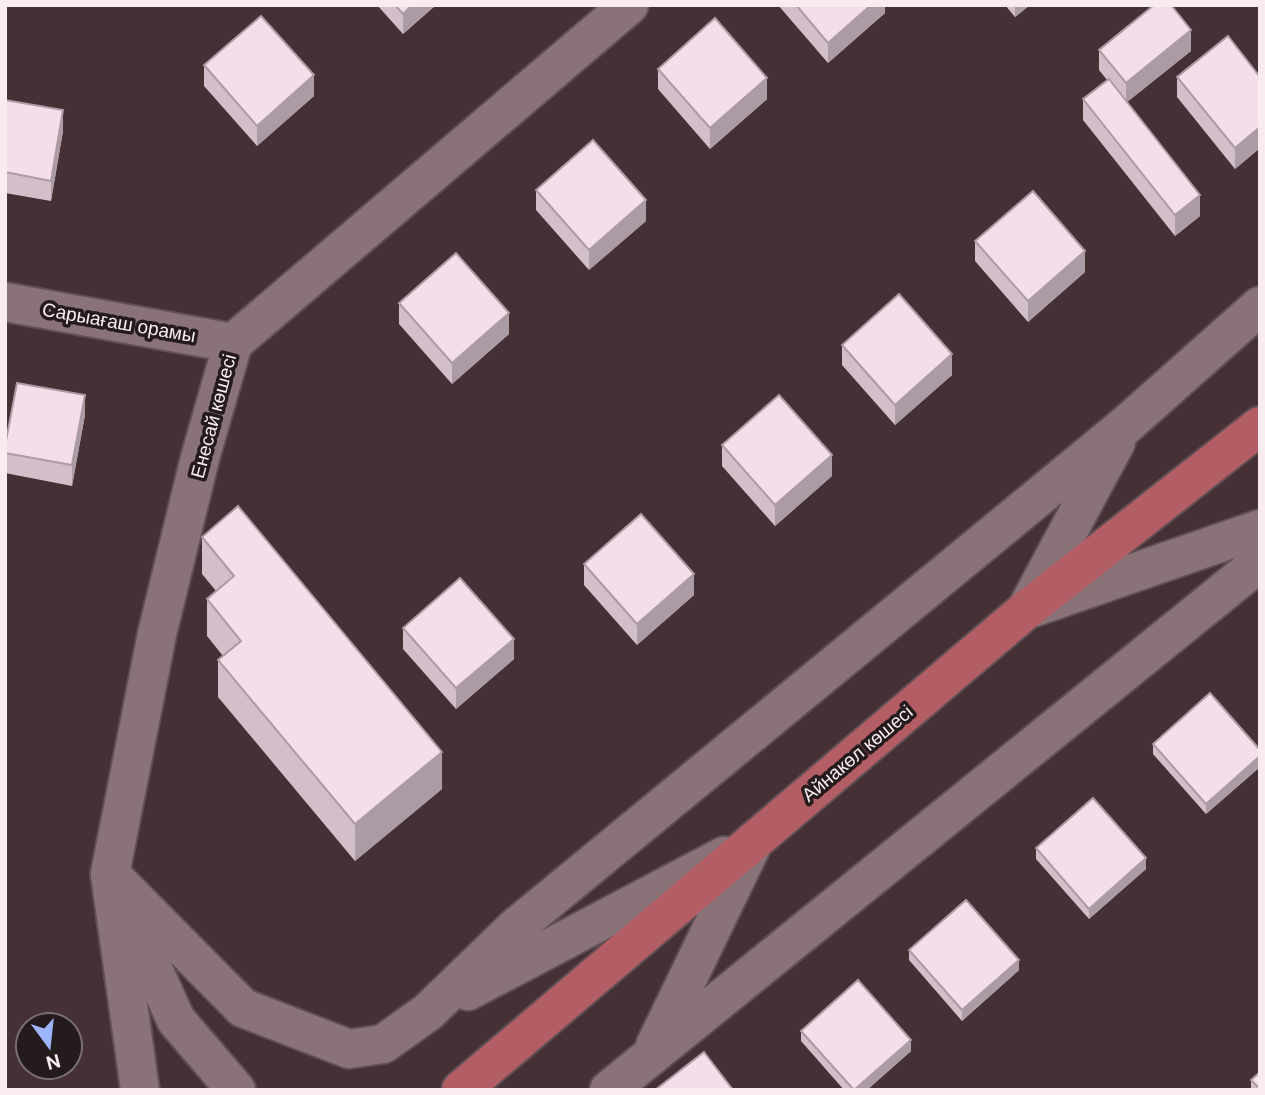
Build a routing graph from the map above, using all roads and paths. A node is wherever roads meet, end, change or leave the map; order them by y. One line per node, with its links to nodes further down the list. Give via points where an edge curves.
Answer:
1 (629, 5): 4 (street, Енесай көшесі)
2 (5, 302): 4 (street, Сарыағаш орамы)
3 (1260, 306): 5 (street)
4 (233, 342): 11 (street, Енесай көшесі, via 157,634)
5 (1126, 425): 9 (street); 12 (street, via 516,927)
6 (1260, 426): 9 (main road, Айнакөл көшесі)
7 (1260, 529): 9 (street)
8 (1260, 562): 13 (street)
9 (1027, 610): 10 (main road, Айнакөл көшесі)
10 (754, 841): 12 (street); 13 (street); 16 (main road, Айнакөл көшесі)
11 (110, 874): 12 (street, via 243,1008 349,1049 383,1044); 14 (street, Енесай көшесі); 15 (street, via 176,1020)
12 (428, 1012)
13 (652, 1054): 17 (street)
14 (140, 1090)
15 (236, 1090)
16 (461, 1090)
17 (609, 1090)

